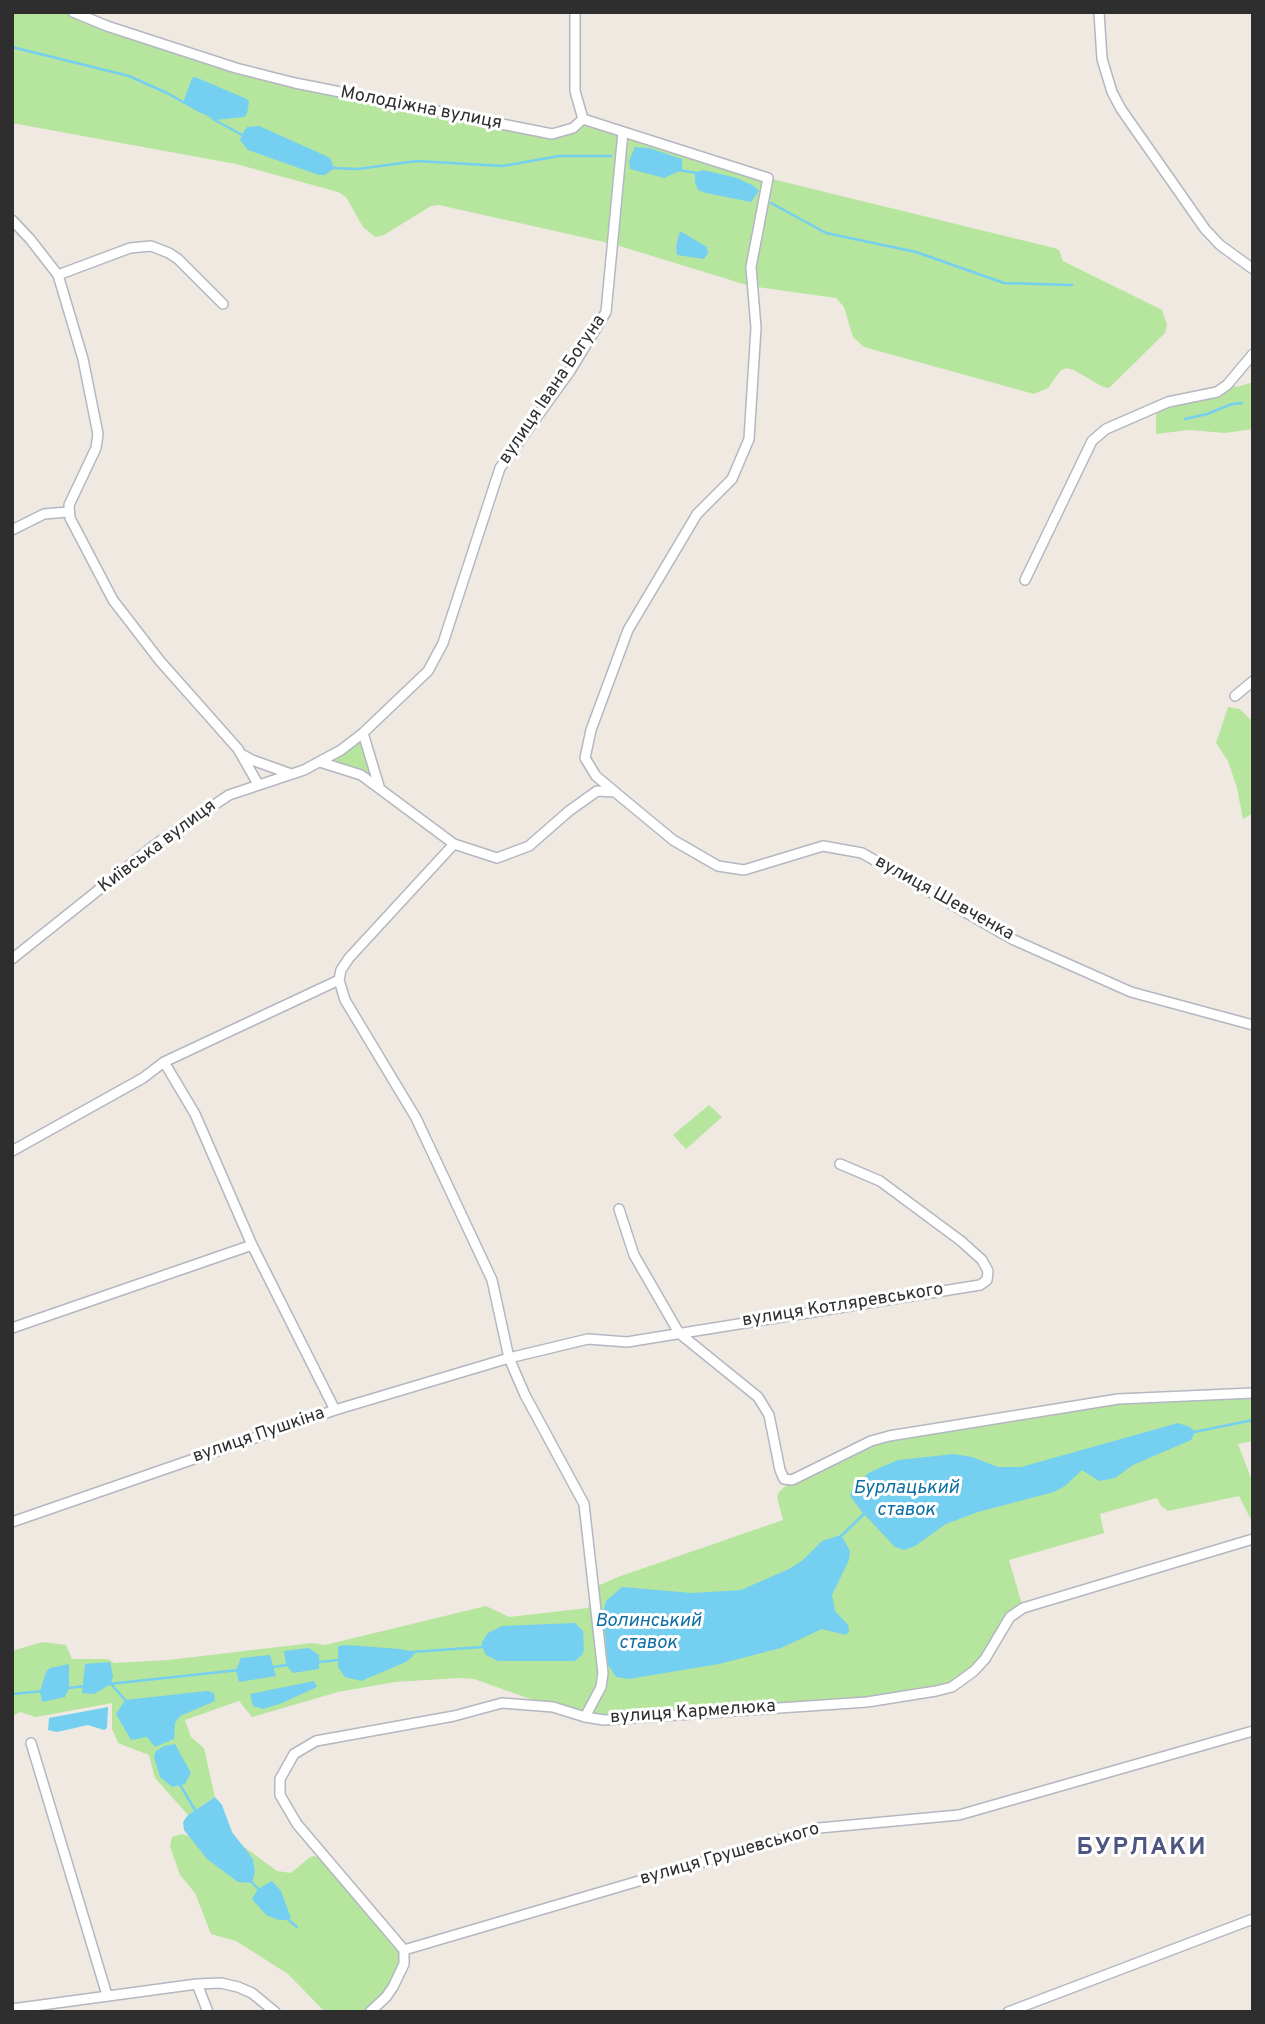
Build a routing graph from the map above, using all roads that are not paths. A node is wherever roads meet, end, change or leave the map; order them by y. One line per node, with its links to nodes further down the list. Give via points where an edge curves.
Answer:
1 (73, 12): 4 (street, Молодіжна вулиця, via 223,64 318,89 552,134 573,128)
2 (575, 12): 4 (street, via 575,91)
3 (1100, 12): 7 (street, via 1102,59 1121,109 1205,229)
4 (583, 119): 5 (street)
5 (623, 132): 16 (street, вулиця Івана Богуна, via 604,319 496,475 435,661 421,680); 22 (street, вулиця Шевченка, via 768,178 751,267 756,328 749,439 732,479 697,514 628,630 585,758 596,776)
6 (12, 220): 8 (street)
7 (1253, 269)
8 (58, 275): 9 (street, via 130,248 150,246 185,265); 11 (street, via 83,359 98,434)
9 (222, 304)
10 (1253, 354): 13 (street, via 1217,392 1168,402 1107,429 1092,441)
11 (68, 512): 12 (street, via 44,514); 17 (street, via 113,600)
12 (12, 530)
13 (1024, 580)
14 (1253, 681): 15 (street)
15 (1234, 696)
16 (363, 733): 18 (street, вулиця Івана Богуна); 21 (street)
17 (241, 754): 19 (street); 20 (street)
18 (320, 762): 19 (street, Київська вулиця); 21 (street, via 352,771)
19 (291, 774): 20 (street, Київська вулиця)
20 (258, 784): 24 (street, Київська вулиця, via 229,795 156,844)
21 (379, 786): 23 (street)
22 (615, 792): 23 (street, via 597,792 529,846 497,858); 26 (street, вулиця Шевченка, via 673,840 718,866 744,870 823,846 862,853 1014,940 1131,992)
23 (454, 844): 25 (street, via 349,958)
24 (12, 959)
25 (338, 980): 27 (street); 34 (street, via 345,1000 416,1118 492,1280)
26 (1253, 1025)
27 (164, 1062): 28 (street); 31 (street, via 195,1114)
28 (12, 1151)
29 (840, 1164): 33 (street, вулиця Котляревського, via 880,1181 961,1241 982,1260 987,1280 980,1285)
30 (619, 1209): 33 (street, via 634,1255)
31 (253, 1245): 32 (street); 36 (street)
32 (12, 1328)
33 (679, 1332): 34 (street, вулиця Котляревського, via 626,1342 589,1339); 35 (street, via 758,1397 769,1415 780,1470 785,1479 792,1480 889,1436 1118,1399)
34 (509, 1358): 36 (street, вулиця Пушкіна); 39 (street, via 584,1504 603,1673)
35 (1253, 1393)
36 (335, 1410): 37 (street, вулиця Пушкіна)
37 (12, 1522)
38 (1253, 1539): 39 (street, вулиця Кармелюка, via 1023,1608 1010,1617 985,1660 952,1687 867,1702 604,1720)
39 (585, 1717): 43 (street, вулиця Кармелюка, via 553,1707 502,1703 316,1741 295,1754 280,1779 280,1795 297,1824)
40 (1253, 1731): 43 (street, вулиця Грушевського, via 959,1815 818,1828)
41 (30, 1743): 45 (street)
42 (1253, 1919): 50 (street)
43 (404, 1950): 49 (street, via 404,1964 393,1987)
44 (197, 1984): 45 (street); 47 (street); 48 (street, via 238,1987)
45 (107, 1995): 46 (street)
46 (12, 2009)
47 (208, 2012)
48 (275, 2012)
49 (370, 2012)
50 (1008, 2012)

